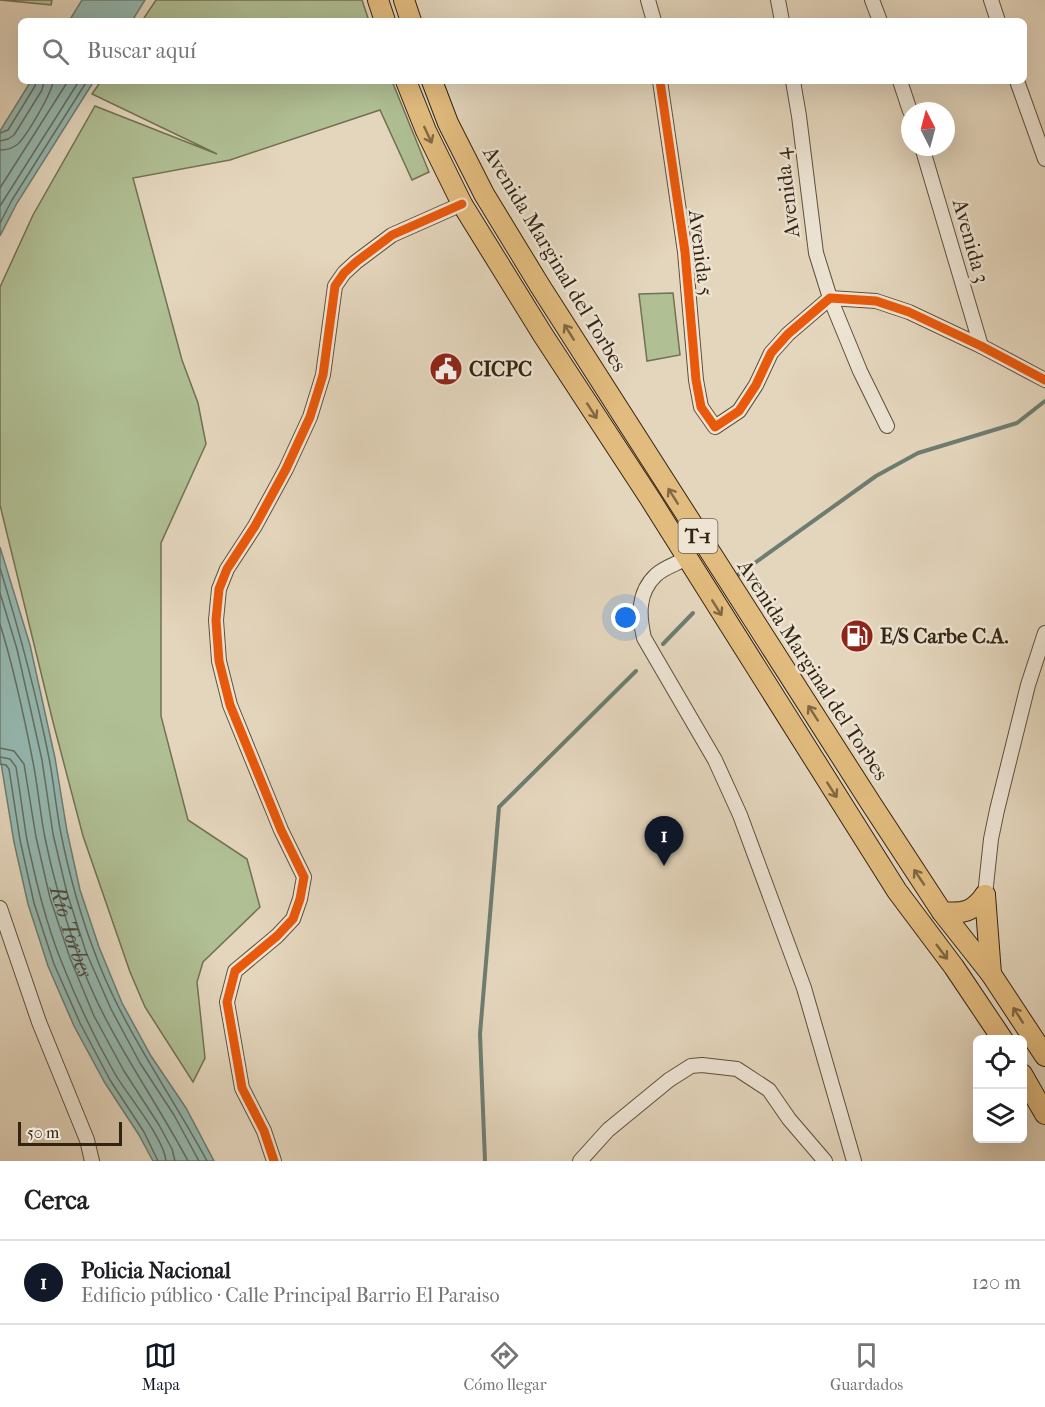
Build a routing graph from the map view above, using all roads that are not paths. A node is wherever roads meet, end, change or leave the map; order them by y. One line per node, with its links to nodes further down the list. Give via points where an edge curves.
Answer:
1 (378, 0): 7 (highway)
2 (404, 0): 8 (highway)
3 (648, 0): 9 (street)
4 (778, 0): 10 (street)
5 (872, 0): 11 (street)
6 (991, 0): 12 (street)
7 (384, 18)
8 (410, 18)
9 (653, 18)
10 (781, 18)
11 (878, 18)
12 (997, 18)
13 (407, 84): 22 (highway, T-1, one-way to 22)
14 (433, 84): 27 (highway, Avenida Marginal del Torbes / T-1, one-way to 14, via 484,194)
15 (660, 84): 23 (street, Avenida 5, via 685,252 696,380 701,407 715,427 739,411 771,353)
16 (794, 84): 23 (street, Avenida 4, via 816,253)
17 (901, 84): 19 (street)
18 (1018, 84): 21 (street)
19 (907, 102)
20 (925, 156): 24 (street, Avenida 3)
21 (1045, 159)
22 (462, 204): 28 (highway, T-1, one-way to 28); 39 (street, via 392,235 356,262 335,286 323,375 310,417 286,469 219,589 219,661 230,705 304,877 293,919 236,971 226,1002 242,1088)
23 (830, 298): 24 (street, via 876,301); 26 (street, Avenida 4)
24 (981, 346): 25 (street)
25 (1045, 380)
26 (887, 426)
27 (705, 546): 28 (highway); 32 (highway, Avenida Marginal del Torbes / T-1, one-way to 27)
28 (685, 559): 34 (highway, T-1, one-way to 34, via 897,891); 42 (street, via 656,575 641,597 644,639 715,760 740,815 804,988)
29 (1045, 633): 30 (street, via 997,810)
30 (986, 895): 32 (highway, via 959,914); 33 (highway)
31 (0, 908): 38 (street)
32 (942, 912): 33 (highway, Avenida Marginal del Torbes / T-1)
33 (991, 974): 35 (highway, Avenida Marginal del Torbes / T-1, one-way to 33)
34 (1000, 1035)
35 (1045, 1056)
36 (1027, 1081): 37 (highway)
37 (1045, 1114)
38 (92, 1161)
39 (274, 1161)
40 (580, 1161): 41 (street, via 608,1130 669,1080 691,1066 702,1065 737,1069 769,1090)
41 (825, 1161)
42 (854, 1161)

